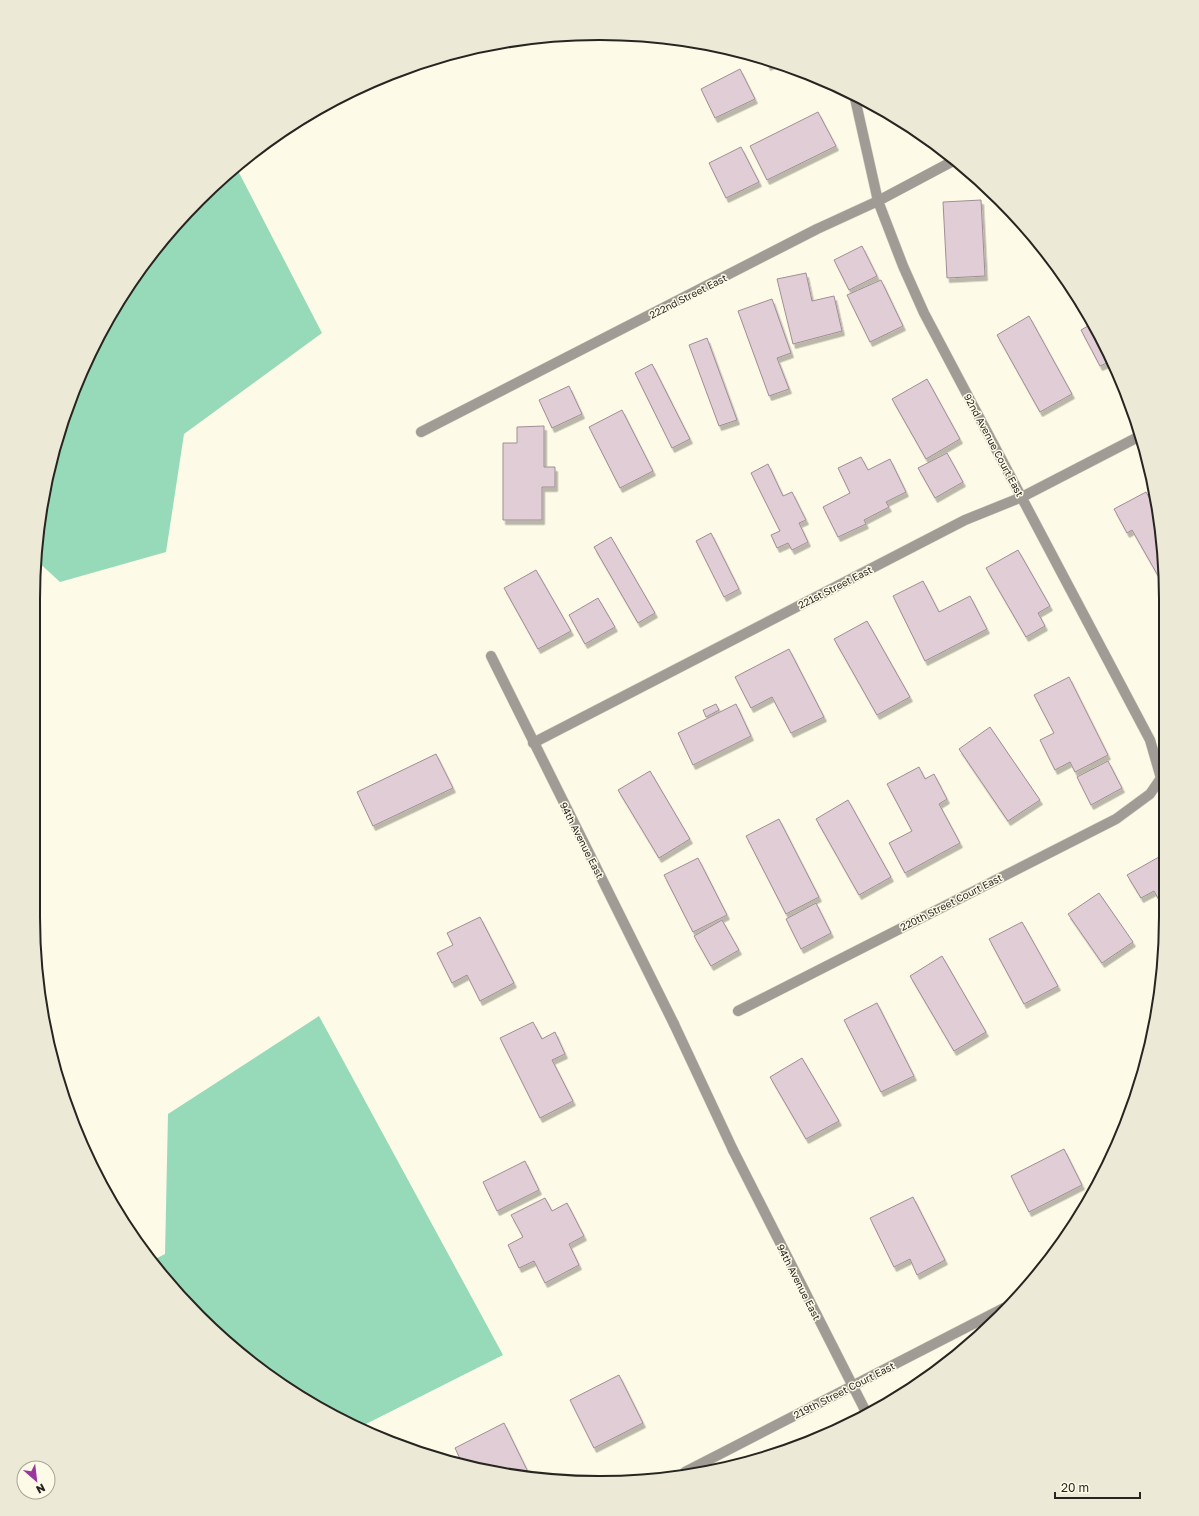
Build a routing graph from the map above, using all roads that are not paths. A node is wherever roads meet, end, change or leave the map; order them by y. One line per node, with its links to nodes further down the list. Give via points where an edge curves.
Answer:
1 (856, 103): 3 (street, 92nd Avenue Court East)
2 (949, 163): 3 (street, 222nd Street East)
3 (878, 201): 4 (street, 222nd Street East, via 818,229); 6 (street, 92nd Avenue Court East, via 924,313)
4 (421, 432)
5 (1135, 439): 6 (street, 221st Street East)
6 (1022, 497): 8 (street, 221st Street East, via 965,520); 9 (street, 92nd Avenue Court East, via 1150,740)
7 (491, 656): 8 (street, 94th Avenue East)
8 (533, 743): 13 (street, 94th Avenue East, via 674,1024 733,1150)
9 (1159, 768)
10 (1158, 785): 11 (street, 220th Street Court East, via 1116,819)
11 (738, 1011)
12 (994, 1313): 13 (street, 219th Street Court East)
13 (853, 1385): 14 (street, 94th Avenue East); 15 (street, 219th Street Court East)
14 (864, 1409)
15 (694, 1468)

